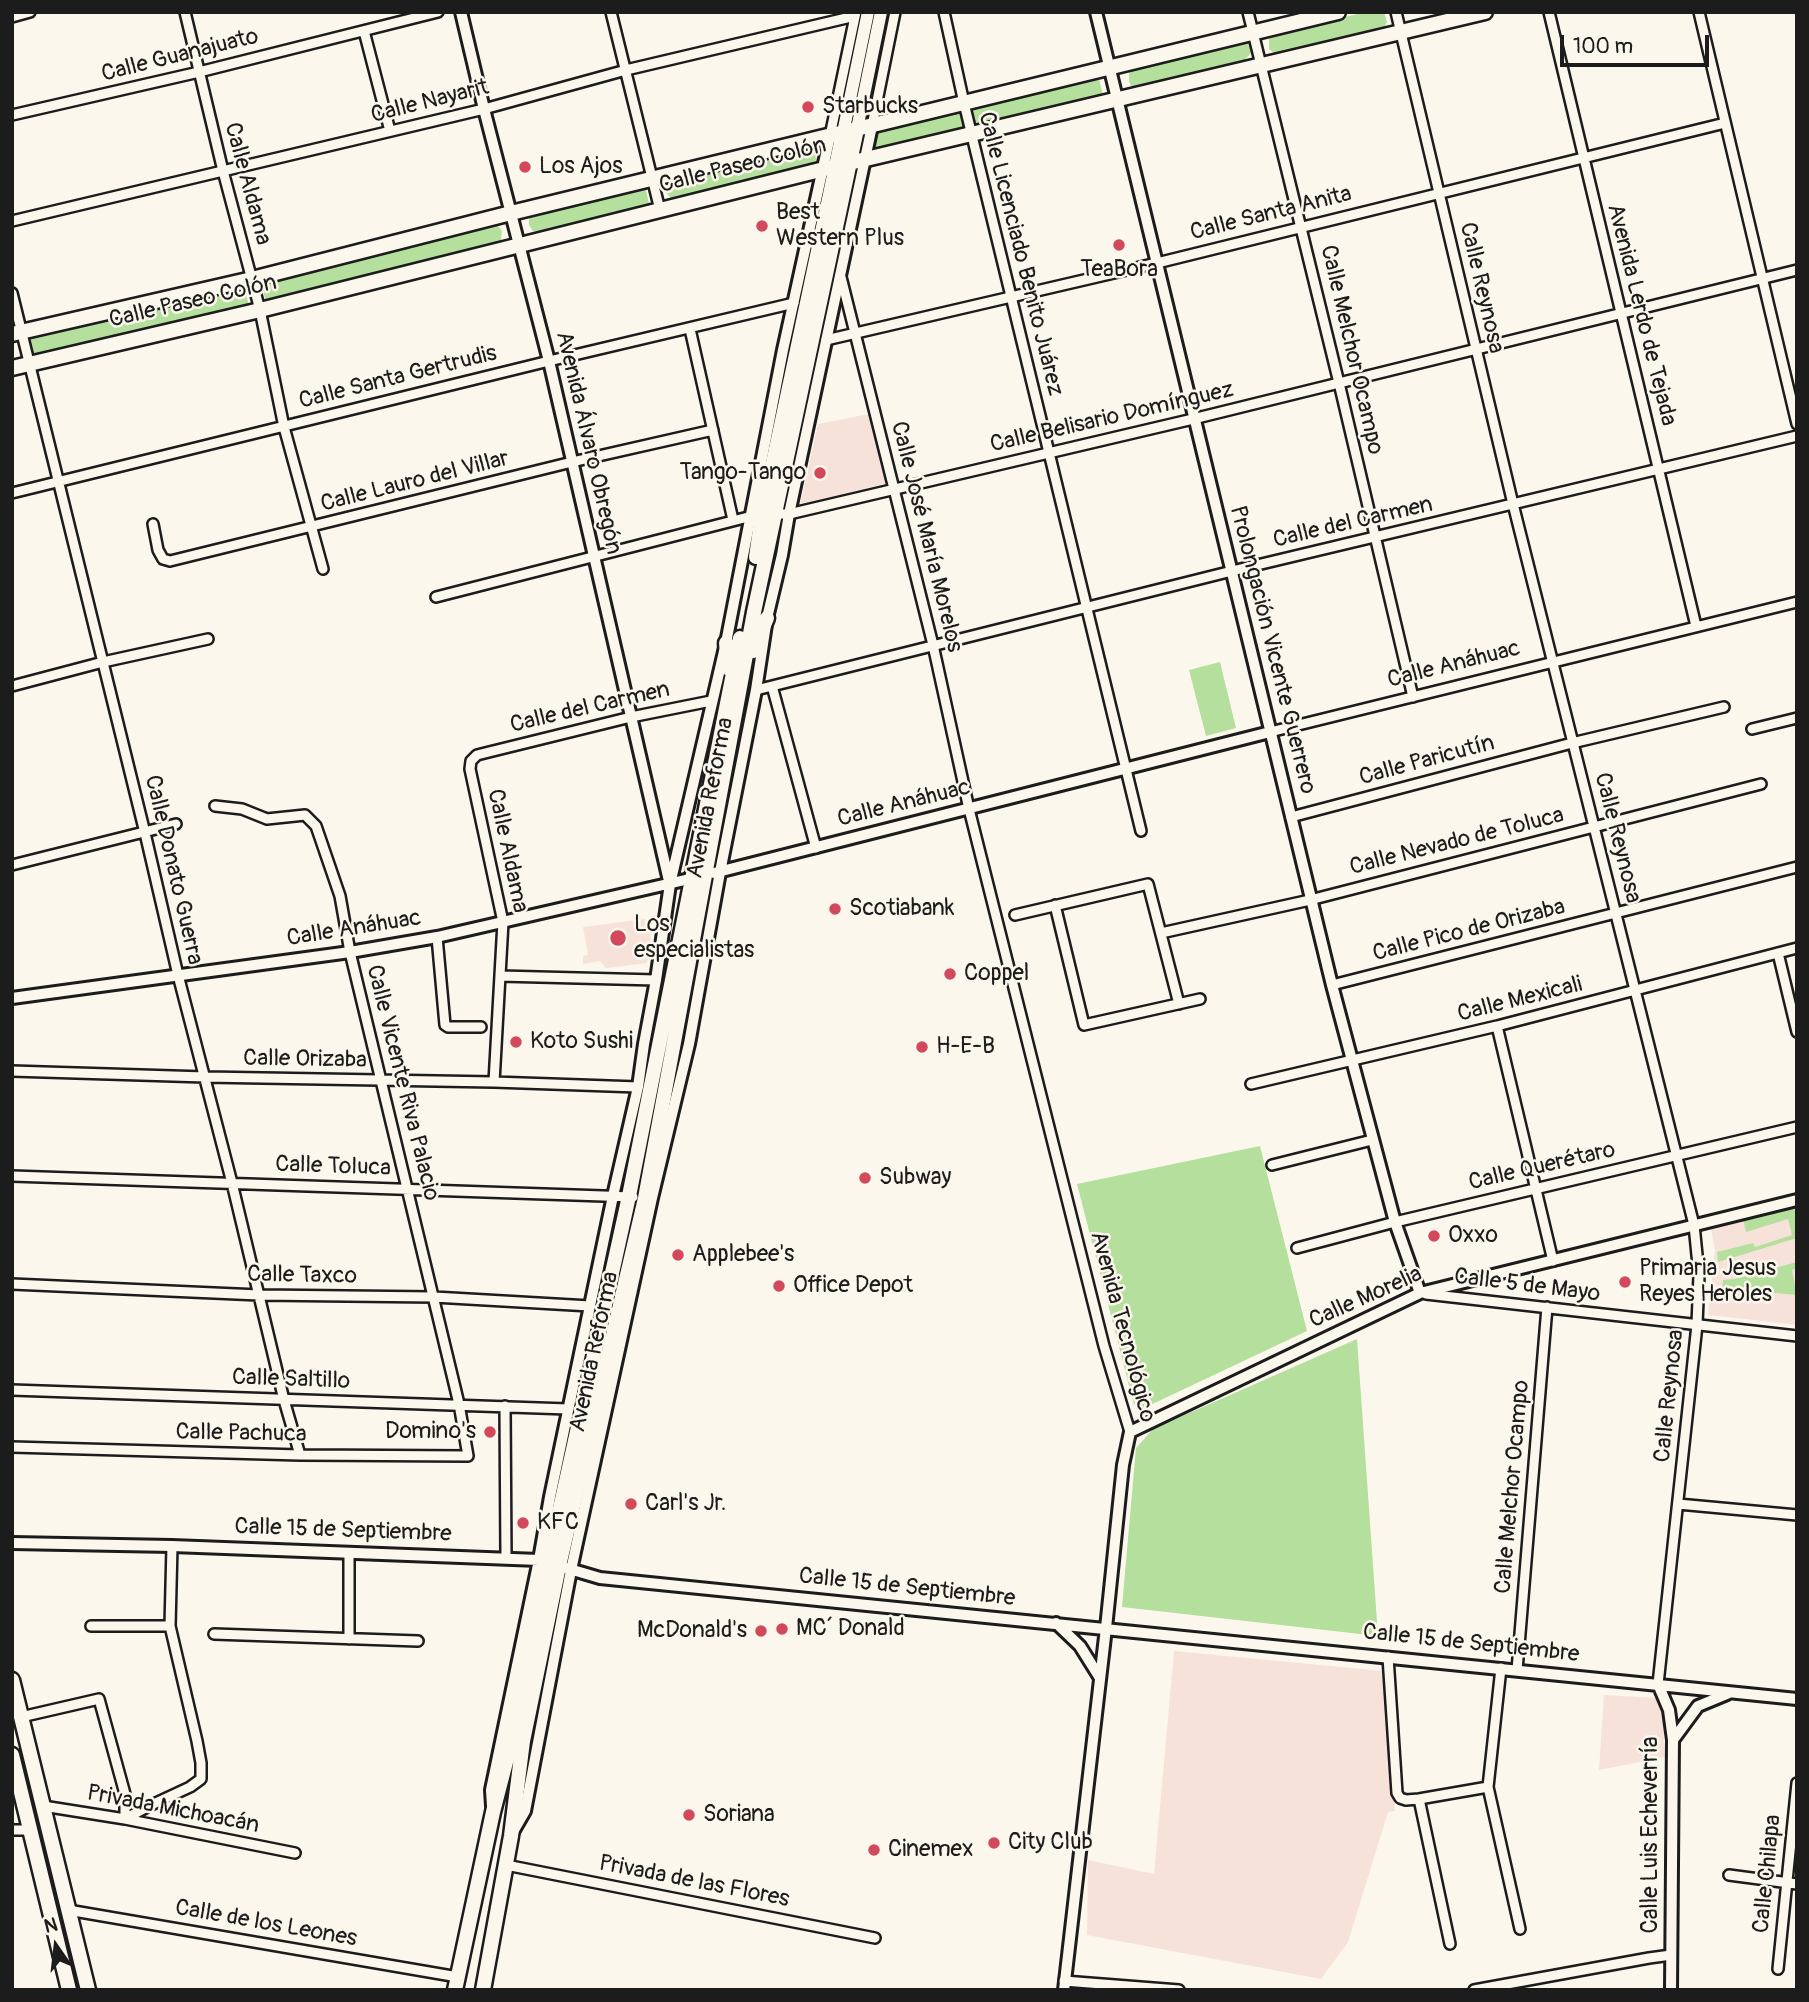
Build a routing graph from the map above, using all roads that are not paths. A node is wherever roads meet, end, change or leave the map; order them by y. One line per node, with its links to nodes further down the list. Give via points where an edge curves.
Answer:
1 (30, 12): 18 (street)
2 (184, 12): 25 (street, Calle Aldama)
3 (438, 12): 19 (street, Calle Guanajuato)
4 (461, 12): 28 (street, Avenida Álvaro Obregón)
5 (611, 12): 24 (street)
6 (868, 12): 32 (main road, Avenida Reforma)
7 (881, 12): 32 (main road, Avenida Reforma)
8 (895, 12): 32 (street, Avenida Reforma)
9 (944, 12): 27 (street, Calle Licenciado Benito Juárez)
10 (1096, 12): 23 (street, Prolongación Vicente Guerrero)
11 (1248, 12): 21 (street, Calle Melchor Ocampo)
12 (1338, 12): 21 (main road, Calle Paseo Colón)
13 (1396, 12): 20 (street, Calle Reynosa)
14 (1485, 12): 20 (main road, Calle Paseo Colón)
15 (1549, 12): 34 (street, Avenida Lerdo de Tejada)
16 (1699, 12): 30 (street)
17 (855, 14): 24 (street, Calle Nayarit); 32 (street, Avenida Reforma)
18 (12, 17)
19 (364, 30): 25 (street, Calle Guanajuato); 31 (street)
20 (1401, 32): 22 (main road, Calle Paseo Colón); 39 (street, Calle Reynosa)
21 (1253, 33): 22 (street, Calle Melchor Ocampo); 23 (main road, Calle Paseo Colón)
22 (1260, 66): 26 (main road, Calle Paseo Colón); 43 (street, Calle Melchor Ocampo)
23 (1109, 68): 26 (street, Prolongación Vicente Guerrero); 27 (main road, Calle Paseo Colón)
24 (625, 70): 28 (street, Calle Nayarit); 38 (street)
25 (198, 72): 29 (street, Calle Guanajuato); 37 (street, Calle Aldama)
26 (1117, 101): 33 (main road, Calle Paseo Colón); 45 (street, Prolongación Vicente Guerrero)
27 (964, 103): 32 (main road, Calle Paseo Colón); 33 (street, Calle Licenciado Benito Juárez)
28 (484, 109): 31 (street, Calle Nayarit); 41 (street, Avenida Álvaro Obregón)
29 (12, 116)
30 (1725, 123): 34 (street, Calle Santa Anita); 49 (street)
31 (390, 131): 37 (street, Calle Nayarit)
32 (850, 131): 35 (street, Avenida Reforma); 36 (main road, Avenida Reforma); 36 (street, Avenida Reforma); 38 (main road, Calle Paseo Colón)
33 (972, 135): 35 (main road, Calle Paseo Colón); 51 (street, Calle Licenciado Benito Juárez)
34 (1583, 158): 39 (street, Calle Santa Anita); 54 (street, Avenida Lerdo de Tejada)
35 (866, 160): 36 (main road, Calle Paseo Colón); 47 (street, Avenida Reforma)
36 (837, 166): 40 (main road, Calle Paseo Colón); 52 (street, Avenida Reforma); 76 (main road, Avenida Reforma)
37 (223, 170): 42 (street, Calle Nayarit); 48 (street, Calle Aldama)
38 (653, 179): 40 (street); 41 (main road, Calle Paseo Colón)
39 (1439, 192): 43 (street, Calle Santa Anita); 59 (street, Calle Reynosa)
40 (660, 210): 44 (main road, Calle Paseo Colón)
41 (511, 213): 44 (street, Avenida Álvaro Obregón); 48 (main road, Calle Paseo Colón)
42 (12, 221)
43 (1301, 226): 45 (street, Calle Santa Anita); 63 (street, Calle Melchor Ocampo)
44 (519, 245): 53 (main road, Calle Paseo Colón); 60 (street, Avenida Álvaro Obregón)
45 (1157, 263): 51 (street, Calle Santa Anita); 64 (street, Prolongación Vicente Guerrero)
46 (1797, 270): 49 (street, Calle Belisario Domínguez)
47 (840, 275): 56 (street, Calle José María Morelos); 58 (street, Avenida Reforma)
48 (252, 279): 53 (street, Calle Aldama); 57 (main road, Calle Paseo Colón)
49 (1762, 279): 54 (street, Calle Belisario Domínguez); 65 (street)
50 (12, 293): 57 (street, Calle Donato Guerra)
51 (1010, 296): 56 (street, Calle Santa Anita); 69 (street, Calle Licenciado Benito Juárez)
52 (794, 303): 55 (street, Calle Santa Gertrudis); 76 (street, Avenida Reforma, via 783,350)
53 (260, 310): 61 (main road, Calle Paseo Colón); 66 (street, Calle Aldama)
54 (1620, 313): 59 (street, Calle Belisario Domínguez); 71 (street, Avenida Lerdo de Tejada)
55 (690, 329): 60 (street, Calle Santa Gertrudis); 67 (street)
56 (855, 332): 58 (street, Calle Santa Anita); 73 (street, Calle José María Morelos)
57 (17, 333): 61 (street, Calle Donato Guerra)
58 (826, 340): 76 (street, Avenida Reforma)
59 (1475, 349): 63 (street, Calle Belisario Domínguez); 75 (street, Calle Reynosa)
60 (548, 361): 66 (street, Calle Santa Gertrudis); 70 (street, Avenida Álvaro Obregón)
61 (30, 363): 62 (main road, Calle Paseo Colón); 72 (street, Calle Donato Guerra)
62 (12, 368)
63 (1339, 383): 64 (street, Calle Belisario Domínguez); 80 (street, Calle Melchor Ocampo)
64 (1193, 419): 69 (street, Calle Belisario Domínguez); 83 (street, Prolongación Vicente Guerrero)
65 (1797, 424)
66 (284, 427): 72 (street, Calle Santa Gertrudis); 79 (street, Calle Aldama)
67 (713, 430): 70 (street, Calle Lauro del Villar); 77 (street)
68 (1797, 436): 71 (street, Calle del Carmen)
69 (1048, 452): 73 (street, Calle Belisario Domínguez); 86 (street, Calle Licenciado Benito Juárez)
70 (572, 463): 79 (street, Calle Lauro del Villar); 81 (street, Avenida Álvaro Obregón)
71 (1658, 470): 75 (street, Calle del Carmen); 88 (street, Avenida Lerdo de Tejada)
72 (58, 481): 74 (street, Calle Santa Gertrudis); 92 (street, Calle Donato Guerra)
73 (895, 489): 76 (street, Calle Belisario Domínguez); 91 (street, Calle José María Morelos)
74 (12, 493)
75 (1513, 504): 80 (street, Calle del Carmen); 93 (street, Calle Reynosa)
76 (769, 514): 77 (street, Calle Belisario Domínguez); 87 (street, Avenida Reforma, via 782,555); 90 (street, Avenida Reforma); 94 (main road, Avenida Reforma)
77 (733, 520): 81 (street, Calle Belisario Domínguez)
78 (153, 524): 79 (street, Calle Lauro del Villar, via 163,559 170,561)
79 (312, 527): 82 (street, Calle Aldama)
80 (1375, 538): 83 (street, Calle del Carmen); 98 (street, Calle Melchor Ocampo)
81 (593, 556): 84 (street, Calle Belisario Domínguez); 101 (street, Avenida Álvaro Obregón)
82 (323, 569)
83 (1232, 571): 86 (street, Calle del Carmen); 104 (street, Prolongación Vicente Guerrero)
84 (436, 597)
85 (1797, 602): 88 (street, Calle Anáhuac)
86 (1087, 608): 91 (street, Calle del Carmen); 107 (street, Calle Licenciado Benito Juárez)
87 (767, 618): 94 (main road); 97 (street, Avenida Reforma)
88 (1696, 626): 93 (street, Calle Anáhuac)
89 (208, 639): 92 (street)
90 (726, 643): 94 (main road); 99 (street, Avenida Reforma)
91 (933, 645): 96 (street, Calle del Carmen); 110 (street, Calle José María Morelos)
92 (103, 662): 95 (street); 115 (street, Calle Donato Guerra)
93 (1552, 662): 98 (street, Calle Anáhuac); 105 (street, Calle Reynosa)
94 (737, 678): 120 (main road, Avenida Reforma)
95 (12, 686)
96 (772, 686): 97 (street, Calle del Carmen); 116 (street)
97 (756, 690): 119 (street, Avenida Reforma)
98 (1413, 697): 104 (street, Calle Anáhuac)
99 (711, 701): 101 (street, Calle del Carmen); 121 (street, Avenida Reforma)
100 (1724, 707): 105 (street, Calle Paricutín)
101 (631, 717): 106 (street, Calle del Carmen); 121 (street, Avenida Álvaro Obregón)
102 (1797, 718): 103 (street)
103 (1752, 729)
104 (1270, 732): 107 (street, Calle Anáhuac); 111 (street, Prolongación Vicente Guerrero)
105 (1572, 743): 111 (street, Calle Paricutín); 113 (street, Calle Reynosa)
106 (477, 755): 126 (street, Calle Aldama, via 470,769)
107 (1125, 769): 110 (street, Calle Anáhuac); 114 (street, Calle Licenciado Benito Juárez)
108 (1761, 784): 113 (street, Calle Nevado de Toluca)
109 (215, 806): 130 (street, Calle Vicente Riva Palacio, via 242,809 267,819 304,815 316,826 340,895)
110 (968, 809): 116 (street, Calle Anáhuac); 180 (street, Avenida Tecnológico, via 1104,1346)
111 (1291, 817): 122 (street, Prolongación Vicente Guerrero)
112 (176, 824): 115 (street)
113 (1595, 827): 122 (street, Calle Nevado de Toluca); 124 (street, Calle Reynosa)
114 (1141, 831)
115 (145, 833): 117 (street); 132 (street, Calle Donato Guerra)
116 (816, 848): 119 (street, Calle Anáhuac)
117 (12, 866)
118 (1797, 867): 124 (street, Calle Pico de Orizaba)
119 (720, 872): 120 (street, Calle Anáhuac); 161 (street, Avenida Reforma, via 689,1044)
120 (698, 877): 121 (street, Calle Anáhuac); 143 (main road, Avenida Reforma); 161 (main road, Avenida Reforma)
121 (670, 884): 126 (street, Calle Anáhuac); 134 (street, Avenida Reforma)
122 (1310, 900): 127 (street, Calle Nevado de Toluca); 135 (street, Prolongación Vicente Guerrero)
123 (1055, 905): 125 (street); 127 (street, via 1148,884); 139 (street, via 1084,1025)
124 (1616, 914): 135 (street, Calle Pico de Orizaba); 136 (street, Calle Reynosa)
125 (1015, 915)
126 (503, 922): 128 (street, Calle Anáhuac); 133 (street, Calle Aldama)
127 (1161, 933): 139 (street)
128 (437, 937): 130 (street, Calle Anáhuac); 141 (street, via 445,1025)
129 (1797, 948): 131 (street, Calle Mexicali)
130 (350, 952): 132 (street, Calle Anáhuac); 147 (street, Calle Vicente Riva Palacio)
131 (1778, 953): 136 (street, Calle Mexicali); 142 (street)
132 (178, 975): 137 (street, Calle Anáhuac); 146 (street, Calle Donato Guerra)
133 (500, 976): 134 (street); 148 (street, Calle Aldama)
134 (656, 980): 150 (street, Avenida Reforma)
135 (1332, 985): 144 (street, Prolongación Vicente Guerrero)
136 (1635, 990): 140 (street, Calle Mexicali); 153 (street, Calle Reynosa)
137 (12, 998)
138 (1200, 999): 139 (street)
139 (1179, 1004)
140 (1497, 1026): 144 (street, Calle Mexicali); 157 (street)
141 (481, 1027)
142 (1797, 1032)
143 (656, 1058): 150 (main road); 160 (main road, Avenida Reforma)
144 (1351, 1062): 149 (street, Calle Mexicali); 152 (street, Prolongación Vicente Guerrero)
145 (12, 1071): 146 (street, Calle Orizaba)
146 (205, 1077): 147 (street, Calle Orizaba); 156 (street, Calle Donato Guerra)
147 (381, 1081): 148 (street, Calle Orizaba); 158 (street, Calle Vicente Riva Palacio)
148 (494, 1082): 150 (street, Calle Orizaba)
149 (1251, 1084)
150 (638, 1087): 159 (street, Avenida Reforma)
151 (1797, 1127): 153 (street, Calle Querétaro)
152 (1372, 1140): 154 (street); 163 (street, Prolongación Vicente Guerrero)
153 (1677, 1155): 157 (street, Calle Querétaro); 164 (street, Calle Reynosa)
154 (1272, 1166)
155 (12, 1176): 156 (street, Calle Toluca)
156 (232, 1183): 158 (street, Calle Toluca); 169 (street, Calle Donato Guerra)
157 (1536, 1188): 163 (street, Calle Querétaro); 166 (street)
158 (408, 1189): 159 (street, Calle Toluca); 170 (street, Calle Vicente Riva Palacio)
159 (612, 1196): 160 (street, Calle Toluca); 171 (street, Avenida Reforma)
160 (629, 1196): 161 (street, Calle Toluca); 190 (main road, Avenida Reforma)
161 (648, 1198): 190 (main road, Avenida Reforma)
162 (1797, 1199): 164 (street, Calle Morelia)
163 (1395, 1222): 165 (street, Calle Querétaro); 168 (street, Prolongación Vicente Guerrero)
164 (1694, 1225): 166 (street, Calle Morelia); 173 (street, Calle Reynosa)
165 (1297, 1248)
166 (1553, 1261): 168 (street, Calle Morelia)
167 (12, 1284): 169 (street, Calle Taxco)
168 (1420, 1293): 172 (street, Calle 5 de Mayo); 180 (street, Calle Morelia)
169 (259, 1295): 170 (street, Calle Taxco); 176 (street, Calle Donato Guerra)
170 (434, 1297): 171 (street, Calle Taxco); 177 (street, Calle Vicente Riva Palacio)
171 (590, 1306): 179 (street, Avenida Reforma)
172 (1547, 1307): 173 (street, Calle 5 de Mayo); 200 (street, Calle Melchor Ocampo)
173 (1697, 1325): 174 (street, Calle 5 de Mayo); 184 (street, Calle Reynosa)
174 (1797, 1336)
175 (12, 1390): 176 (street, Calle Saltillo)
176 (284, 1400): 177 (street, Calle Saltillo); 182 (street, Calle Donato Guerra)
177 (459, 1404): 178 (street, Calle Saltillo); 183 (street, Calle Vicente Riva Palacio)
178 (505, 1406): 179 (street, Calle Saltillo); 189 (street)
179 (568, 1409): 190 (street, Avenida Reforma)
180 (1130, 1432): 194 (street, Avenida Tecnológico)
181 (12, 1447): 182 (street, Calle Pachuca)
182 (300, 1455): 183 (street, Calle Pachuca)
183 (468, 1456)
184 (1678, 1504): 185 (street); 203 (street, Calle Reynosa)
185 (1797, 1515)
186 (12, 1543): 187 (street, Calle 15 de Septiembre)
187 (172, 1546): 188 (street, Calle 15 de Septiembre); 193 (street)
188 (349, 1553): 189 (street, Calle 15 de Septiembre); 196 (street)
189 (506, 1558): 190 (street, Calle 15 de Septiembre)
190 (554, 1565): 191 (street, Calle 15 de Septiembre, via 600,1578); 217 (main road, Avenida Reforma); 227 (main road, Avenida Reforma)
191 (1056, 1623): 194 (street, Calle 15 de Septiembre); 201 (street, via 1080,1646)
192 (91, 1626): 193 (street)
193 (170, 1626): 213 (street, via 197,1741 201,1779)
194 (1106, 1628): 198 (street, Calle 15 de Septiembre); 201 (street, Avenida Tecnológico)
195 (214, 1634): 196 (street)
196 (349, 1639): 197 (street)
197 (418, 1641)
198 (1388, 1657): 199 (street, Calle 15 de Septiembre); 211 (street, via 1397,1793 1406,1801)
199 (1501, 1668): 200 (street, Calle 15 de Septiembre); 210 (street)
200 (1517, 1670): 203 (street, Calle 15 de Septiembre)
201 (1101, 1678): 228 (street, Avenida Tecnológico)
202 (12, 1680): 206 (main road)
203 (1658, 1684): 204 (street, Calle 15 de Septiembre); 207 (street, Calle Luis Echeverría, via 1669,1710)
204 (1733, 1692): 205 (street, Calle 15 de Septiembre); 207 (street, via 1698,1706)
205 (1797, 1699)
206 (21, 1717): 212 (main road); 213 (street, via 99,1699 125,1794)
207 (1673, 1741): 225 (street, Calle Luis Echeverría)
208 (12, 1755): 215 (main road)
209 (1797, 1783): 219 (street, Calle Chilapa)
210 (1488, 1787): 211 (street); 222 (street)
211 (1419, 1799): 224 (street)
212 (43, 1806): 213 (street, Privada Michoacán); 221 (main road)
213 (125, 1819): 216 (street, Privada Michoacán)
214 (12, 1830): 215 (street)
215 (30, 1830): 229 (main road)
216 (295, 1853)
217 (506, 1865): 223 (street, Privada de las Flores); 231 (main road, Avenida Reforma)
218 (1729, 1875): 219 (street)
219 (1786, 1882): 220 (street); 226 (street, Calle Chilapa)
220 (1797, 1884)
221 (68, 1910): 227 (street, Calle de los Leones); 230 (main road)
222 (1520, 1929)
223 (875, 1938)
224 (1450, 1944)
225 (1671, 1955): 233 (street); 234 (street, Calle Luis Echeverría)
226 (1777, 1969)
227 (456, 1983)
228 (1064, 1985): 232 (street)
229 (69, 1990)
230 (88, 1990)
231 (484, 1990)
232 (1179, 1990)
233 (1474, 1990)
234 (1671, 1990)

